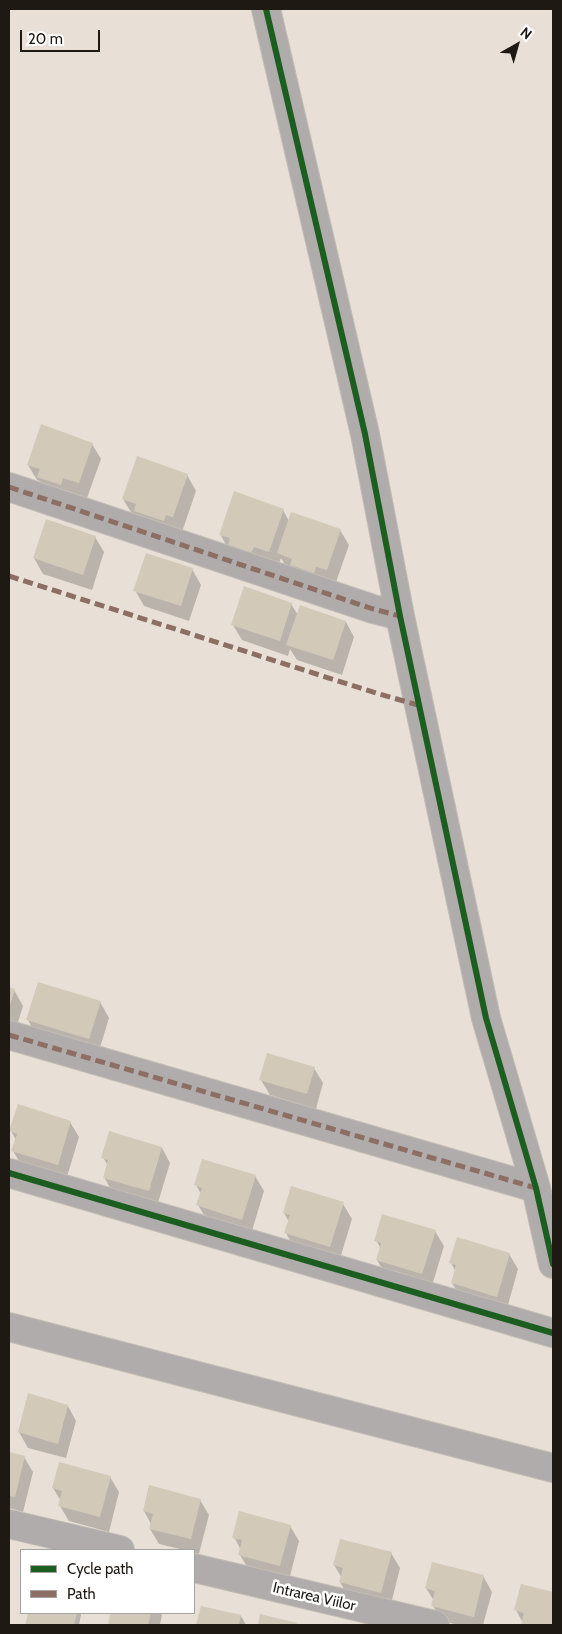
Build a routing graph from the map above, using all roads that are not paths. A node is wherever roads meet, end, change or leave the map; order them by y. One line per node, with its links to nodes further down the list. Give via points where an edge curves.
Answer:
1 (266, 9): 3 (street, via 365,434)
2 (9, 487): 3 (street)
3 (400, 616): 6 (street, via 486,1018)
4 (9, 1035): 6 (street)
5 (9, 1173): 9 (street)
6 (536, 1188): 7 (street)
7 (553, 1264)
8 (9, 1327): 10 (street)
9 (553, 1333)
10 (553, 1468)
11 (9, 1524): 12 (street)
12 (116, 1549)
13 (195, 1568): 14 (street, Intrarea Viilor)
14 (435, 1625)

